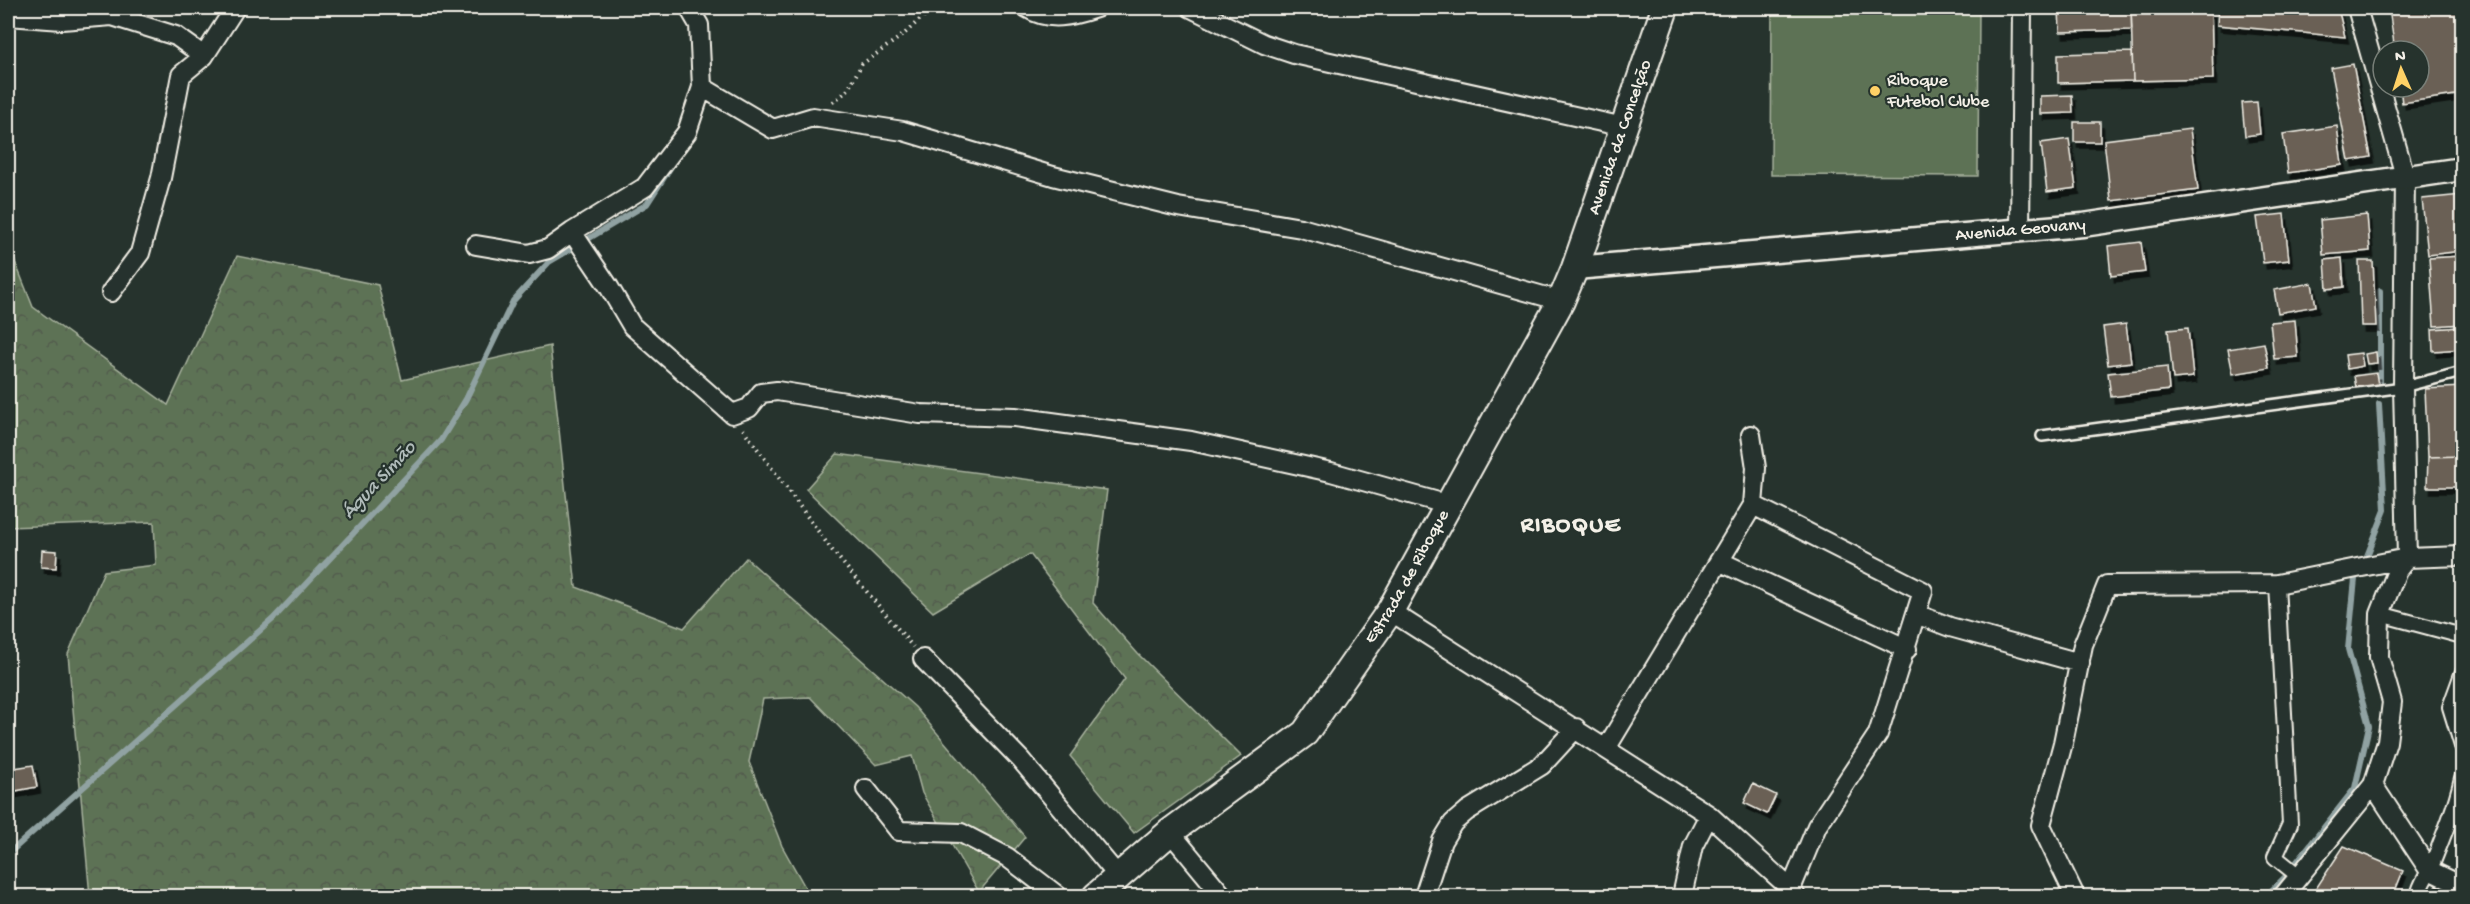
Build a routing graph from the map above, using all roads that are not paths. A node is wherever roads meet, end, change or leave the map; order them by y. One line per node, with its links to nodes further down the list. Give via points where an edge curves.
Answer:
1 (235, 8): 10 (street)
2 (689, 8): 11 (street, via 699,26)
3 (1027, 8): 4 (street, via 1039,16 1057,17)
4 (1096, 8)
5 (1191, 8): 12 (street, via 1264,44 1294,54)
6 (1665, 8): 12 (main road, Avenida da Concelção)
7 (2022, 8): 16 (street)
8 (2357, 8): 14 (street)
9 (8, 16): 10 (street, via 62,20 112,16 176,36)
10 (204, 56): 19 (street, via 181,75 161,178 140,253)
11 (702, 87): 15 (street, via 687,132 645,187); 20 (street, via 773,129 813,117 903,131 1053,176 1178,207 1300,228)
12 (1624, 127): 18 (main road, Avenida da Concelção)
13 (2463, 169): 14 (street, Avenida Geovany)
14 (2406, 176): 16 (street, Avenida Geovany, via 2318,192); 22 (street)
15 (572, 231): 17 (street, via 548,249 529,254); 25 (street, via 632,326 732,414 749,408 761,393 777,391 920,414 1015,417 1191,441 1331,472)
16 (2020, 232): 18 (street, Avenida Geovany)
17 (477, 245)
18 (1575, 268): 20 (main road, Estrada de Riboque)
19 (111, 292)
20 (1561, 301): 25 (main road, Estrada de Riboque)
21 (2463, 372): 22 (lane)
22 (2403, 387): 24 (lane); 28 (street)
23 (1751, 435): 26 (street, via 1756,468)
24 (2042, 436)
25 (1449, 505): 31 (main road, Estrada de Riboque)
26 (1753, 505): 29 (street); 32 (street, via 1923,591)
27 (2463, 556): 28 (street)
28 (2407, 558): 30 (street); 33 (street, via 2397,571)
29 (1719, 561): 35 (street); 41 (street)
30 (2277, 584): 37 (street, via 2107,585); 49 (street, via 2290,824 2275,857)
31 (1390, 612): 39 (street); 46 (main road, Estrada de Riboque, via 1305,733)
32 (1916, 614): 35 (street); 37 (street)
33 (2380, 614): 34 (street); 43 (street, via 2379,657 2392,702 2387,742)
34 (2463, 636)
35 (1907, 649): 51 (street, via 1878,734 1817,826)
36 (923, 659): 48 (street, via 1021,760)
37 (2079, 663): 57 (street, via 2041,825)
38 (2463, 674): 40 (street, via 2450,707)
39 (1576, 728): 41 (street); 55 (street, via 1542,765 1453,823 1442,841)
40 (2463, 746)
41 (1607, 747): 45 (street)
42 (2463, 778): 47 (street)
43 (2373, 785): 47 (street); 49 (street)
44 (866, 789): 52 (street, via 899,831 961,833 1007,857)
45 (1709, 815): 51 (street); 56 (street, via 1693,846)
46 (1170, 832): 48 (main road, Estrada de Riboque); 54 (street)
47 (2429, 870): 50 (street); 59 (street)
48 (1118, 876): 53 (main road, Estrada de Riboque)
49 (2300, 877): 58 (street)
50 (2463, 886)
51 (1792, 894)
52 (1058, 897)
53 (1096, 897)
54 (1223, 897)
55 (1424, 897)
56 (1682, 897)
57 (2075, 897)
58 (2283, 897)
59 (2418, 897)

